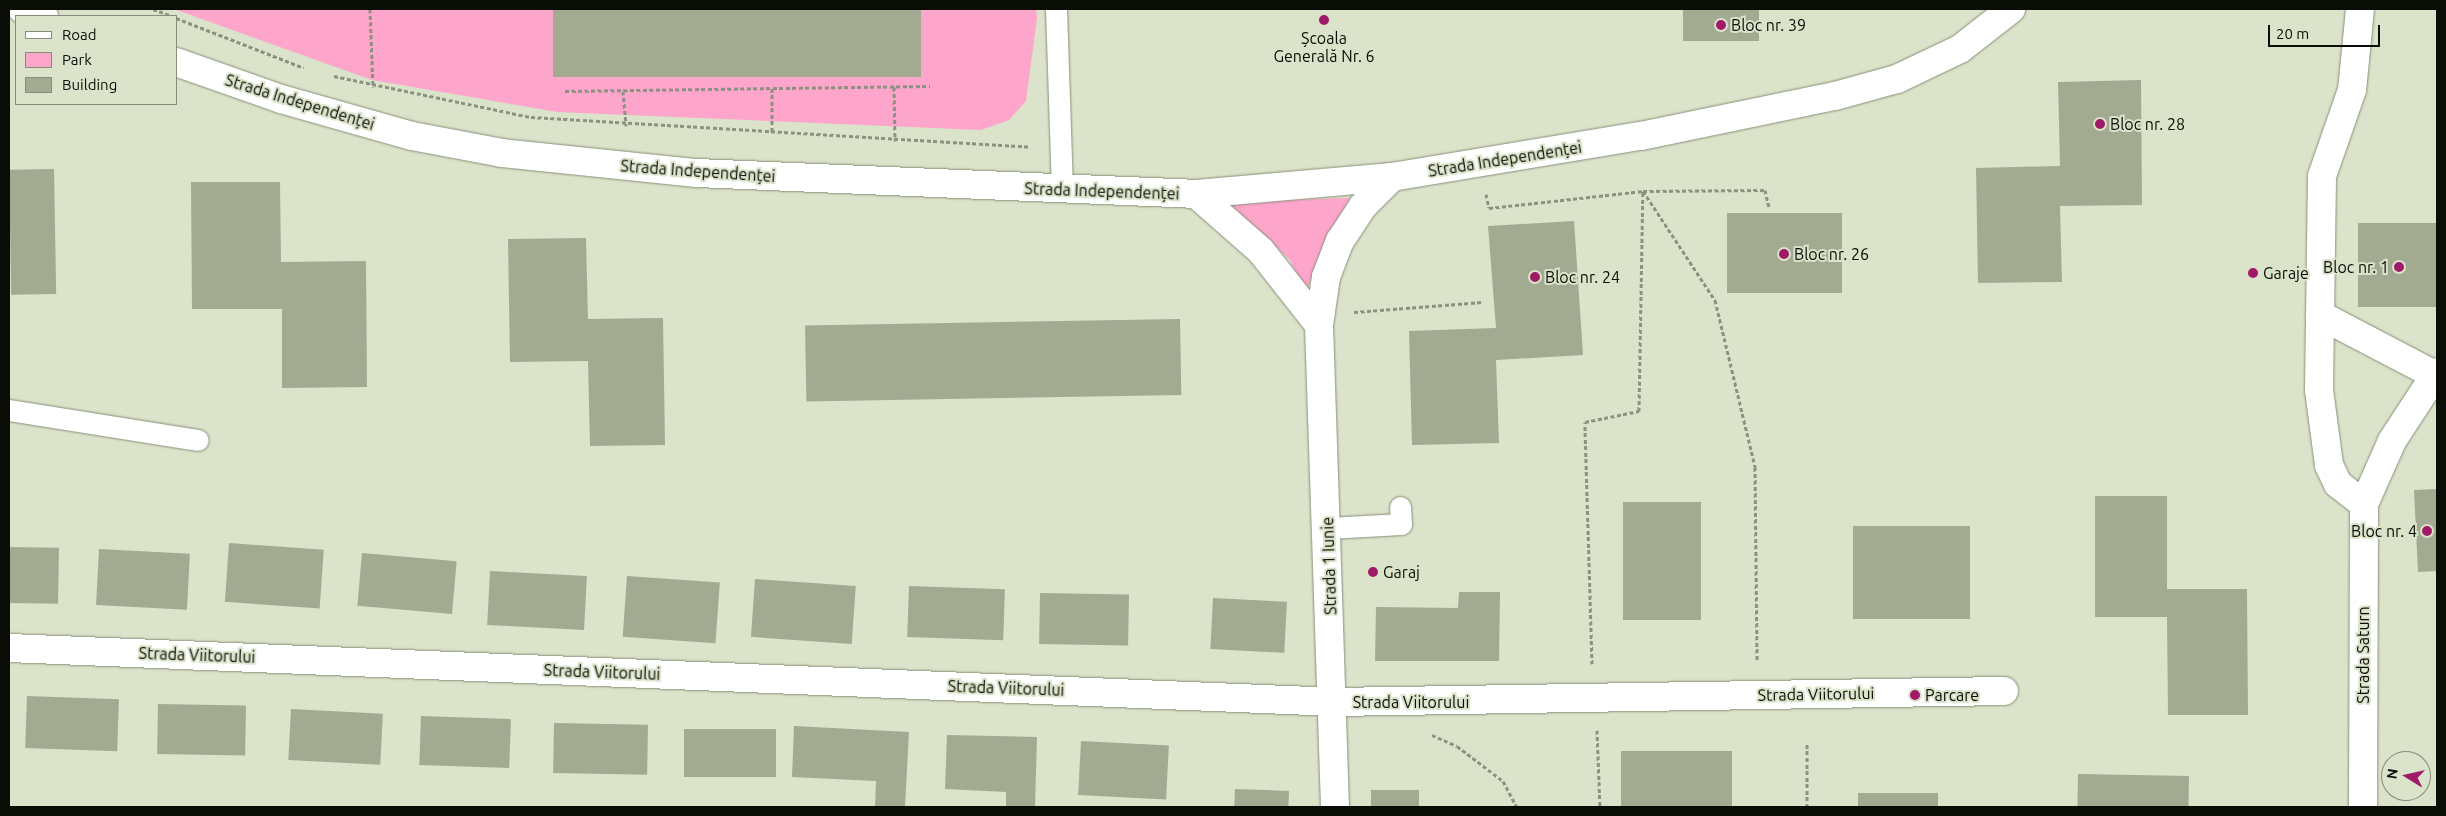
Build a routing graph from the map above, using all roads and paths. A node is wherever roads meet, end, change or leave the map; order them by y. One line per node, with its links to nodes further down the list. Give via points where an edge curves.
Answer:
1 (22, 9): 7 (street)
2 (153, 9): 8 (path)
3 (370, 9): 15 (path)
4 (1056, 9): 22 (lane)
5 (2011, 9): 23 (street, Strada Independenței, via 1960,49 1898,79 1641,136)
6 (2360, 9): 31 (street, via 2352,90 2322,176)
7 (41, 15)
8 (169, 15)
9 (178, 19): 11 (path)
10 (178, 63): 25 (street, Strada Independenței, via 281,99 412,136 502,153 697,173)
11 (312, 70)
12 (329, 75): 15 (path)
13 (894, 86): 14 (path); 16 (path); 21 (path)
14 (930, 86)
15 (373, 87): 19 (path, via 531,117)
16 (772, 88): 18 (path); 20 (path)
17 (565, 91): 18 (path)
18 (623, 91): 19 (path)
19 (626, 126): 20 (path)
20 (772, 132): 21 (path)
21 (895, 141): 22 (path)
22 (1061, 148): 25 (lane)
23 (1478, 162): 24 (street, Strada Independenței); 26 (path, via 1489,208)
24 (1392, 177): 27 (street, Strada Independenței); 32 (street, Strada 1 Iunie, via 1363,206 1340,241 1326,277)
25 (1062, 190): 27 (street, Strada Independenței)
26 (1643, 191): 28 (path, via 1765,190); 41 (path, via 1715,300 1755,467); 42 (path, via 1639,411 1585,422)
27 (1196, 194): 32 (street, via 1260,251)
28 (1769, 207)
29 (1483, 302): 30 (path)
30 (1350, 312)
31 (2320, 315): 33 (street, Strada Saturn); 36 (street, via 2319,390 2330,465 2338,484)
32 (1319, 325): 38 (street, Strada 1 Iunie)
33 (2435, 373): 36 (street, Strada Saturn, via 2392,441)
34 (9, 410): 35 (lane)
35 (198, 440)
36 (2364, 504): 50 (street, Strada Saturn)
37 (1400, 506): 38 (lane, via 1401,524)
38 (1328, 528): 43 (street, Strada 1 Iunie)
39 (9, 648): 43 (street, Strada Viitorului)
40 (2004, 691): 41 (street, Strada Viitorului)
41 (1758, 695): 42 (street, Strada Viitorului)
42 (1595, 700): 43 (street, Strada Viitorului); 48 (path)
43 (1334, 702): 46 (street, Strada 1 Iunie)
44 (1423, 731): 47 (path, via 1457,746 1502,781)
45 (1807, 743): 49 (path)
46 (1335, 807)
47 (1518, 807)
48 (1600, 807)
49 (1807, 807)
50 (2363, 807)

